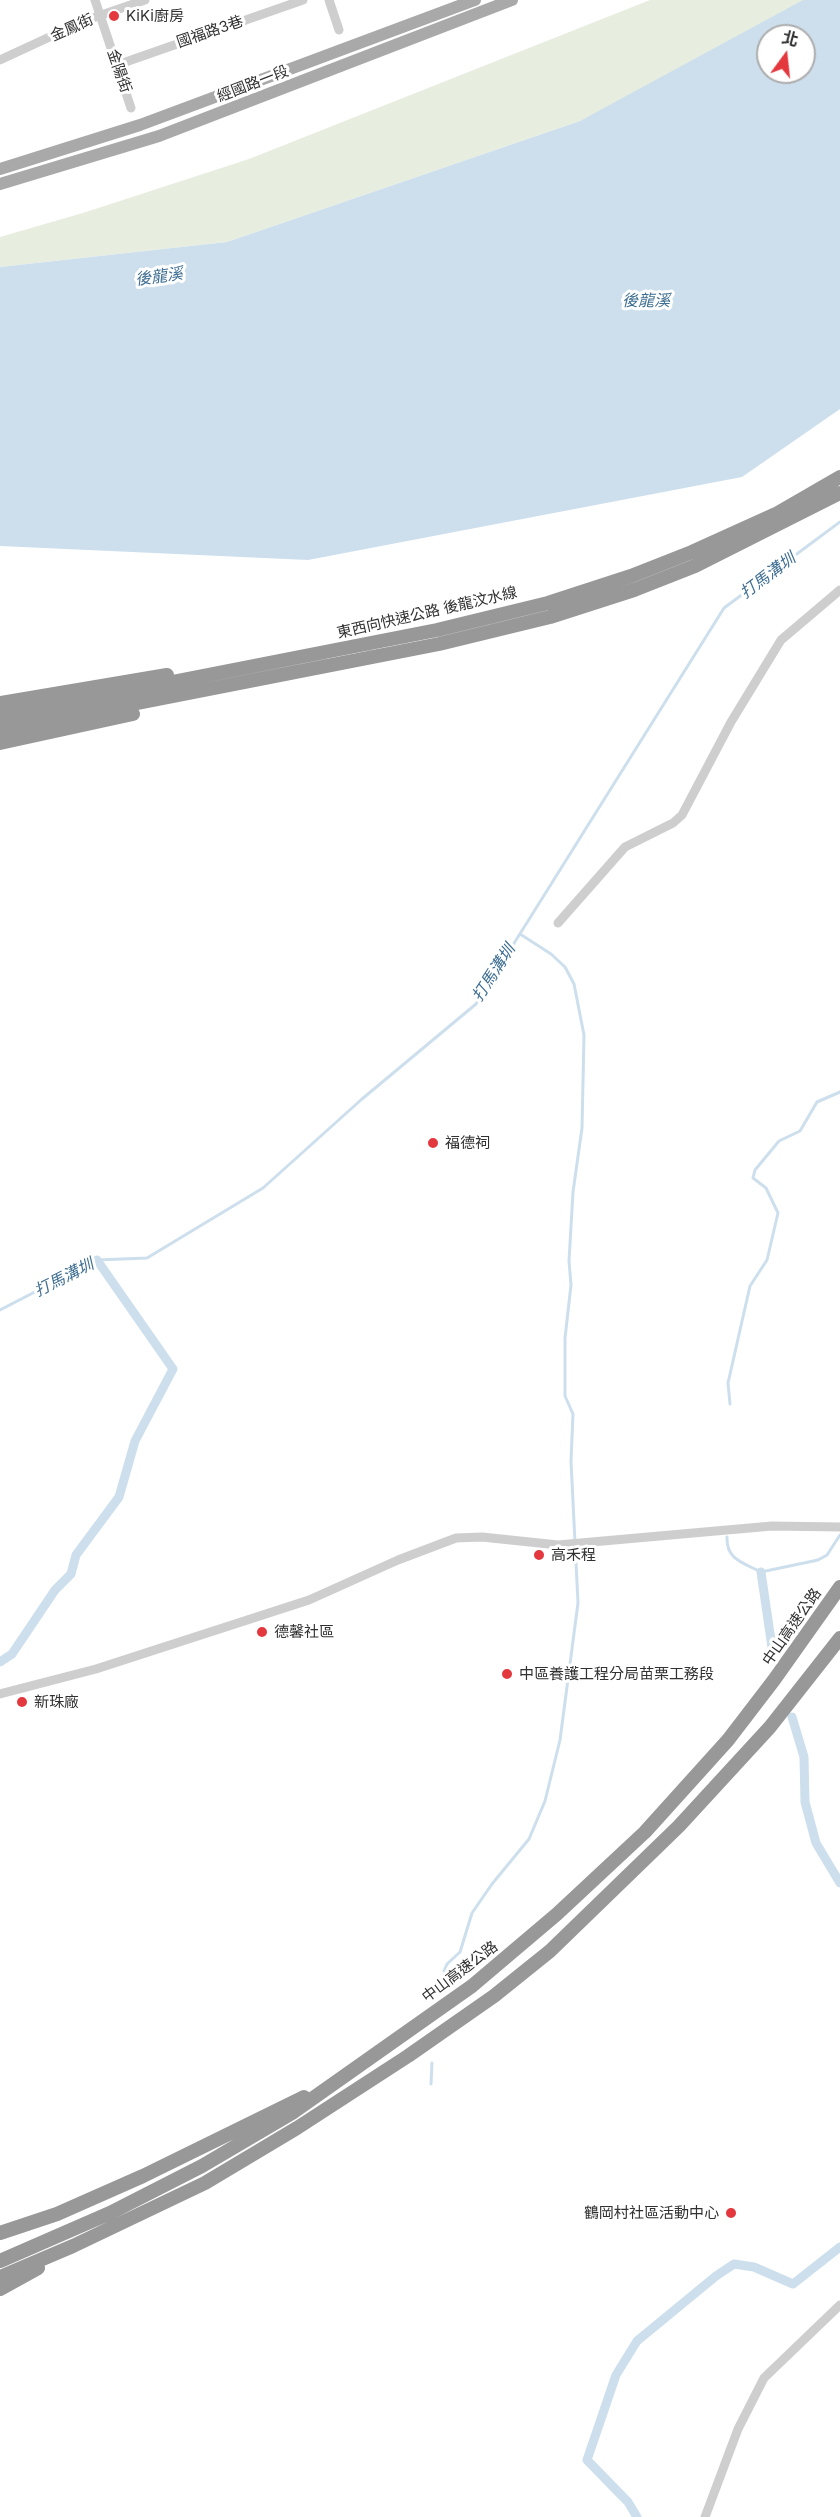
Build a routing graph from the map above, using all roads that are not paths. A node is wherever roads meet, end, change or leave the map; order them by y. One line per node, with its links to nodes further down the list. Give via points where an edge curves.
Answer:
1 (95, 0): 7 (street, 金陽街)
2 (146, 0): 7 (street, 金鳳街)
3 (303, 0): 10 (street, 國福路3巷)
4 (329, 0): 8 (street)
5 (475, 0): 12 (main road, 經國路一段, via 140,125)
6 (512, 0): 13 (main road, 經國路一段, via 159,136)
7 (100, 15): 9 (street, 金鳳街); 10 (street, 金陽街)
8 (339, 30)
9 (0, 60)
10 (117, 64): 11 (street, 金陽街)
11 (132, 108)
12 (0, 169)
13 (0, 184)
14 (840, 477): 17 (highway, 東西向快速公路 後龍汶水線, via 776,514 692,552 548,603)
15 (840, 493): 18 (highway, 東西向快速公路 後龍汶水線, via 695,566 550,617)
16 (840, 590): 23 (street, via 781,640 731,722 682,815 625,847)
17 (247, 669): 19 (highway, via 199,671); 20 (highway, 東西向快速公路 後龍汶水線)
18 (220, 689): 21 (highway, 東西向快速公路 後龍汶水線); 22 (highway, via 186,703)
19 (0, 703)
20 (0, 716)
21 (0, 730)
22 (0, 743)
23 (558, 923)
24 (840, 1527): 27 (street, via 772,1526 558,1545 456,1538 309,1600 96,1669)
25 (840, 1587): 28 (highway, 中山高速公路, via 728,1740 645,1832 490,1972)
26 (840, 1638): 30 (highway, via 770,1727 679,1826 550,1951 494,1996 297,2128 205,2183)
27 (0, 1694)
28 (330, 2084): 29 (highway, via 143,2176 57,2214); 31 (highway, 中山高速公路, via 292,2113 202,2166 110,2213)
29 (0, 2233)
30 (73, 2246): 32 (highway); 33 (highway)
31 (0, 2261)
32 (0, 2277)
33 (0, 2289)
34 (840, 2305): 35 (street, via 759,2386 738,2429)
35 (705, 2517)

